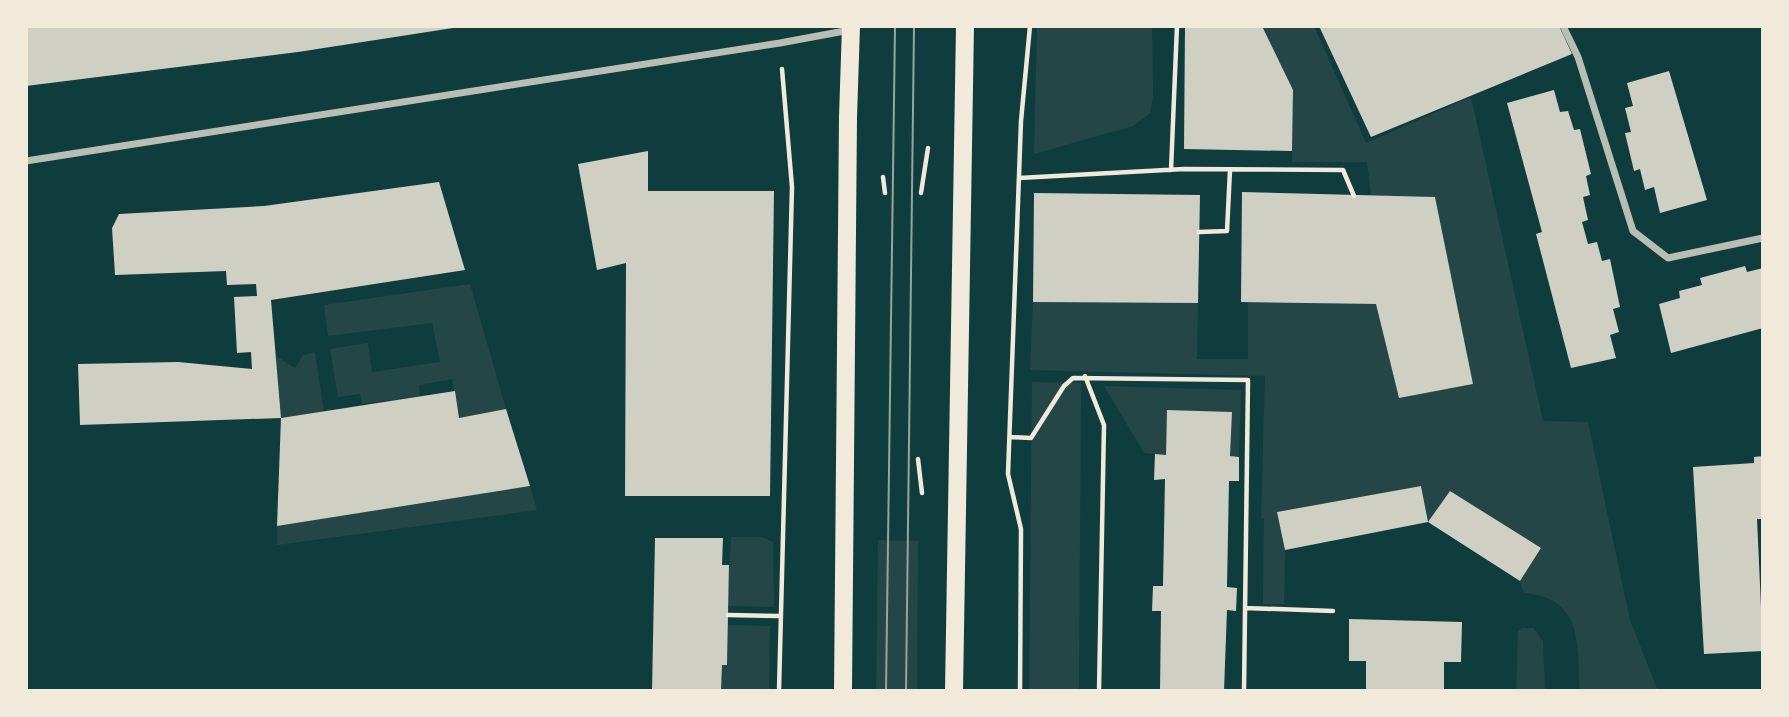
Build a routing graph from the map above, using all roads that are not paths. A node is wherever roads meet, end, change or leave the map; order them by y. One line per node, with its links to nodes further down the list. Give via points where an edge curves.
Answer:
1 (965, 26): 7 (main road)
2 (1563, 26): 5 (street, via 1578,57 1633,231 1668,258)
3 (851, 28): 4 (street, via 780,43); 6 (main road)
4 (26, 161)
5 (1763, 238)
6 (843, 691)
7 (954, 691)

